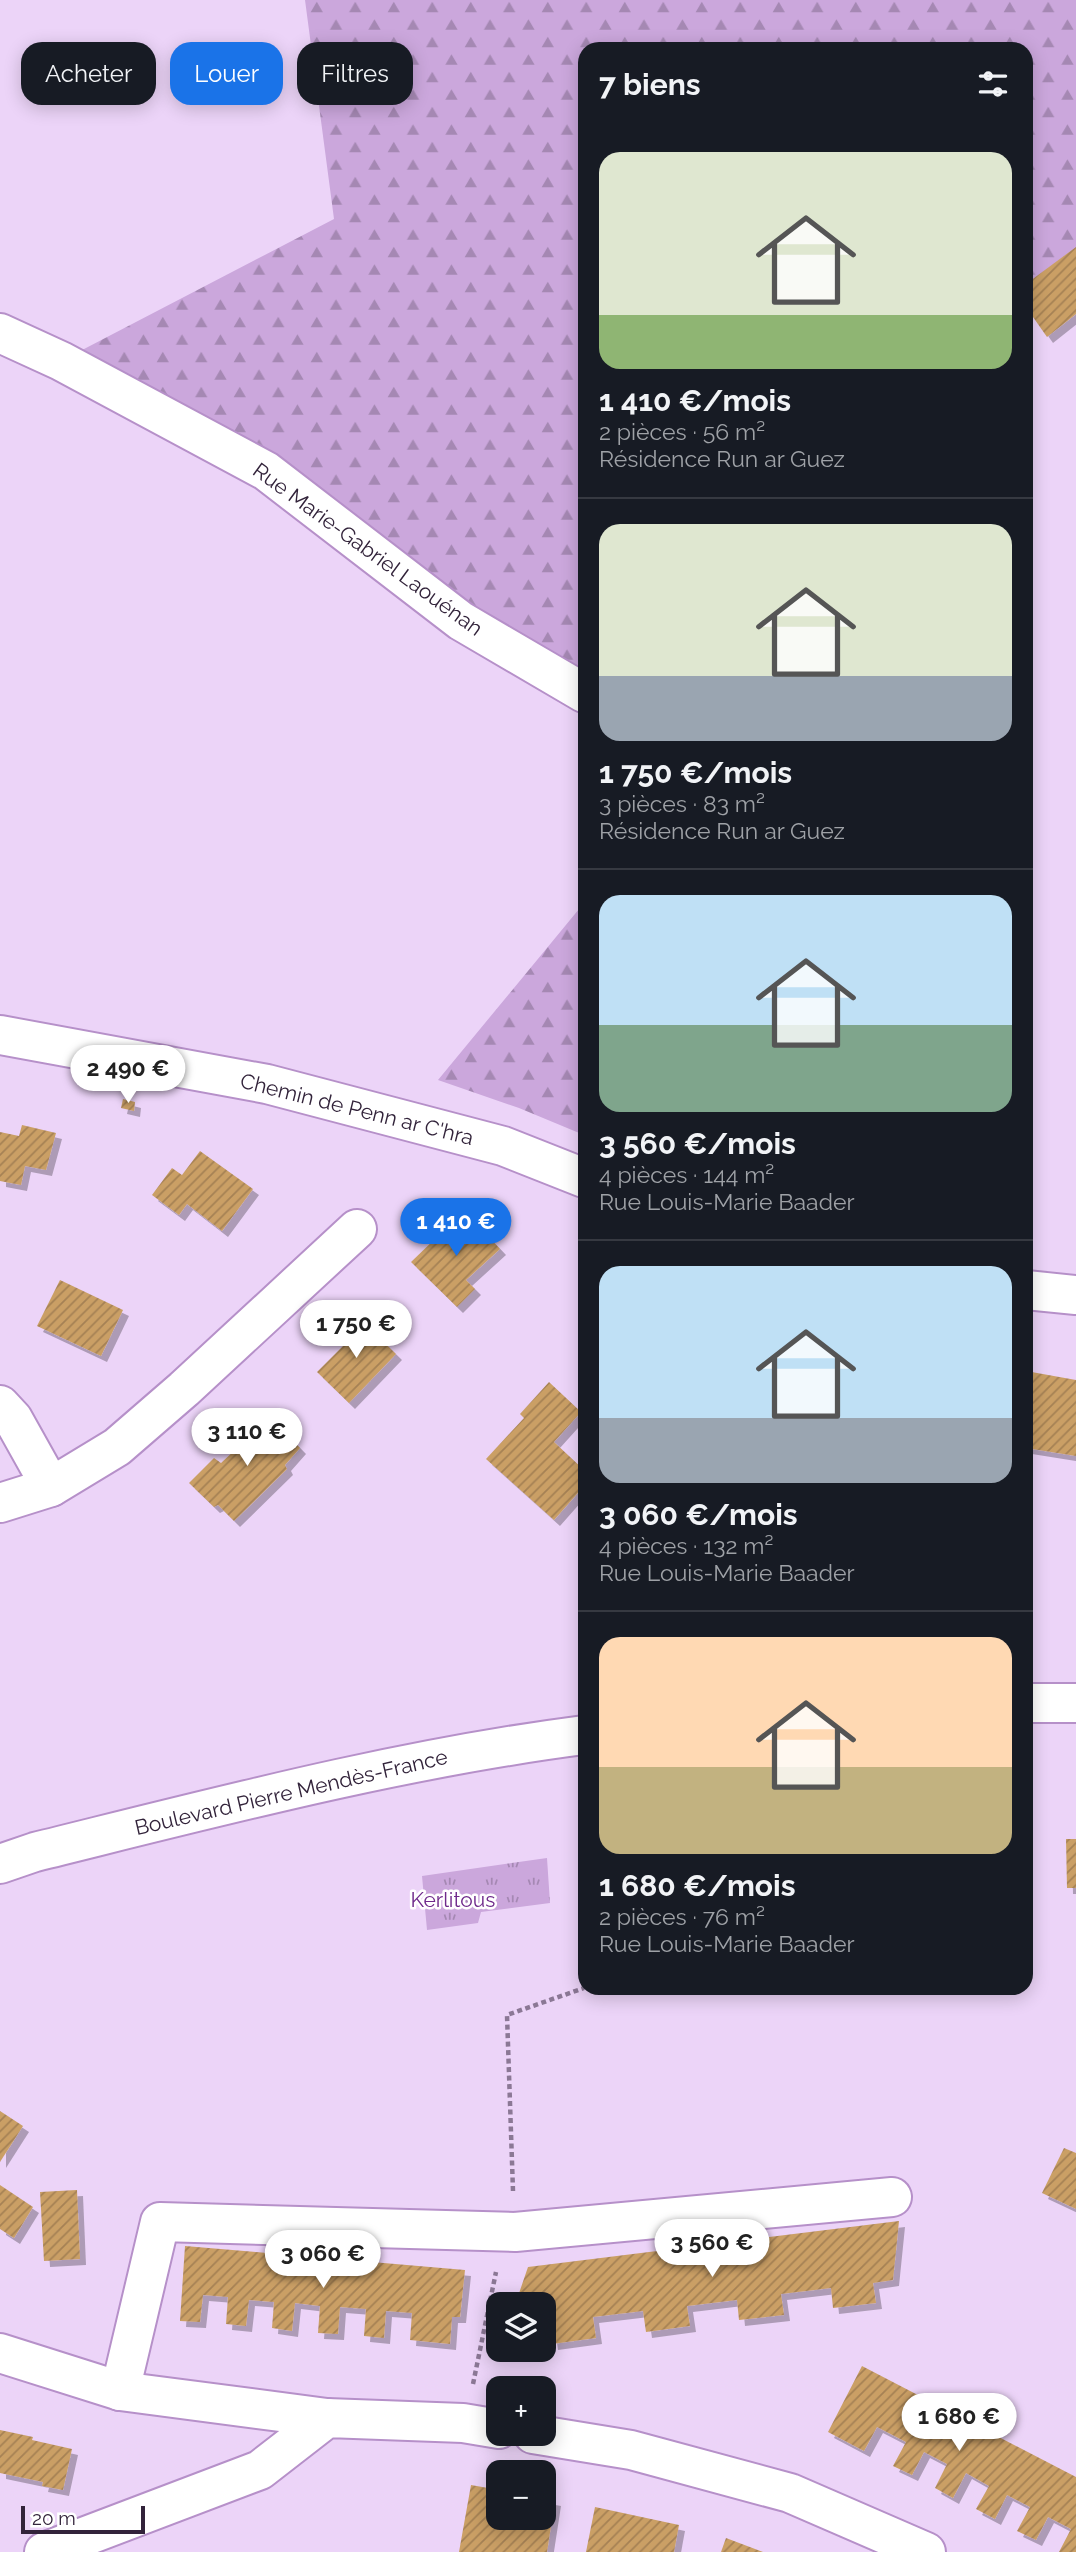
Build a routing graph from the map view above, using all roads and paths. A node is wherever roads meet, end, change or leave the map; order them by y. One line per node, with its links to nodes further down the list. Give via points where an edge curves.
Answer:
1 (0, 333): 2 (street, Rue Marie-Gabriel Laouénan, via 266,471 461,621)
2 (578, 689)
3 (0, 1035): 4 (street, Chemin de Penn ar C'hra, via 267,1084 503,1146)
4 (578, 1176)
5 (357, 1228): 9 (street, via 117,1447)
6 (1033, 1291): 7 (street)
7 (1076, 1295)
8 (0, 1405): 9 (street, via 13,1419)
9 (51, 1487): 10 (street)
10 (0, 1503)
11 (1033, 1703): 12 (street)
12 (1076, 1703)
13 (578, 1736): 14 (street, Boulevard Pierre Mendès-France, via 495,1747 305,1785)
14 (0, 1864)
15 (578, 1990): 17 (path, via 508,2014)
16 (892, 2197): 17 (street)
17 (507, 2247): 18 (path); 20 (street, via 160,2222)
18 (481, 2350)
19 (0, 2353): 20 (street)
20 (120, 2391): 21 (street)
21 (327, 2417): 22 (street); 24 (street, via 260,2470)
22 (486, 2427)
23 (556, 2438): 25 (street, via 631,2450 790,2493)
24 (44, 2552)
25 (926, 2552)

